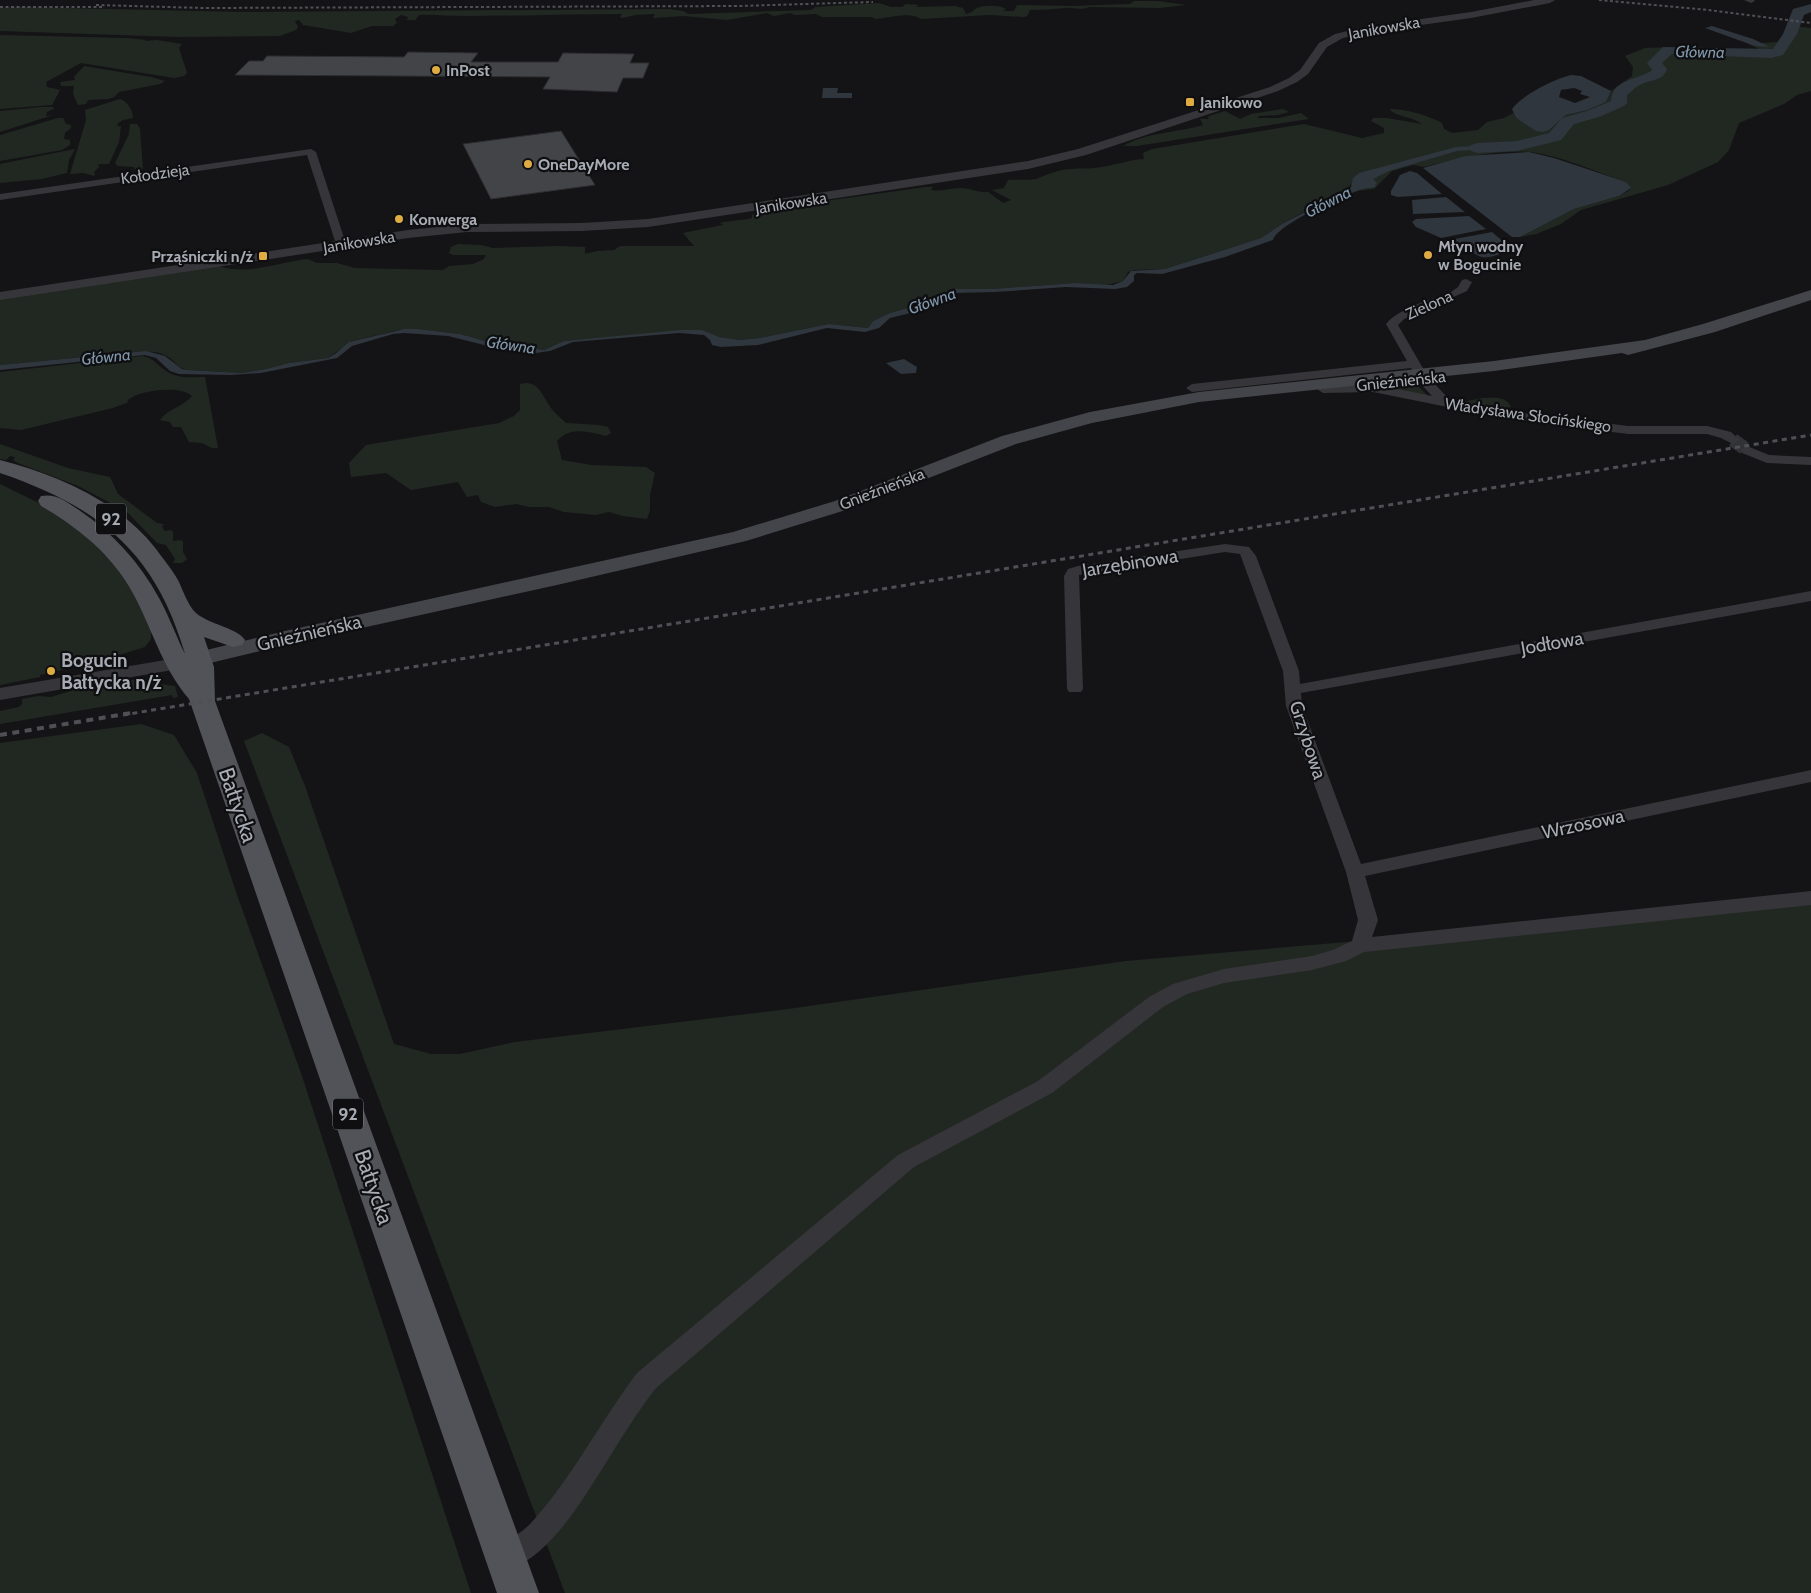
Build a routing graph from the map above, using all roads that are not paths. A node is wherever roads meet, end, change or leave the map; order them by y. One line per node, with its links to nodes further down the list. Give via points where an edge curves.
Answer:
1 (1546, 1): 3 (street, Janikowska, via 1345,34 1323,45 1304,72 1279,86 1101,146 1028,166 648,223 467,228)
2 (0, 197): 3 (street, Kołodzieja, via 311,152)
3 (341, 244): 6 (street, Janikowska)
4 (1466, 282): 7 (street, Zielona, via 1463,289 1455,294 1407,314 1392,324)
5 (1811, 295): 7 (main road, Gnieźnieńska, via 1620,353 1579,361)
6 (0, 296)
7 (1419, 372): 8 (street); 9 (main road, Gnieźnieńska); 10 (street); 11 (main road, Gnieźnieńska, via 1233,392)
8 (1192, 388)
9 (1323, 388): 10 (street, Władysława Słocińskiego, via 1373,388); 11 (main road, Gnieźnieńska)
10 (1445, 403): 12 (street, Władysława Słocińskiego, via 1602,427 1717,432)
11 (1157, 405): 18 (main road, Gnieźnieńska, via 1090,418 1009,440 842,505 771,528)
12 (1733, 440)
13 (1748, 450): 14 (street, via 1767,459)
14 (1811, 462)
15 (0, 466): 20 (main road, Bałtycka / 92, via 59,488 122,527 156,563)
16 (0, 478): 22 (main road, Bałtycka / 92, via 55,504 113,549 142,587)
17 (1244, 550): 23 (street, Jarzębinowa, via 1225,548 1073,572); 24 (street, Grzybowa, via 1291,671)
18 (604, 568): 21 (main road, Gnieźnieńska, via 506,583); 22 (main road, Gnieźnieńska, via 285,638)
19 (1811, 596): 24 (street, Jodłowa)
20 (186, 616): 21 (main road, via 200,627); 22 (main road, Bałtycka / 92)
21 (233, 640): 22 (main road, Gnieźnieńska)
22 (189, 664): 25 (street, Gnieźnieńska); 30 (main road, Bałtycka / 92)
23 (1075, 688)
24 (1293, 690): 27 (street, Grzybowa, via 1294,706)
25 (6, 693)
26 (1811, 776): 27 (street, Wrzosowa)
27 (1355, 872): 29 (street, Grzybowa, via 1368,920)
28 (1811, 898): 29 (street)
29 (1363, 938): 30 (street, via 1339,956 1224,976 1180,989 1156,1002 1045,1087 906,1161 646,1381 563,1507 536,1537)
30 (512, 1576)

